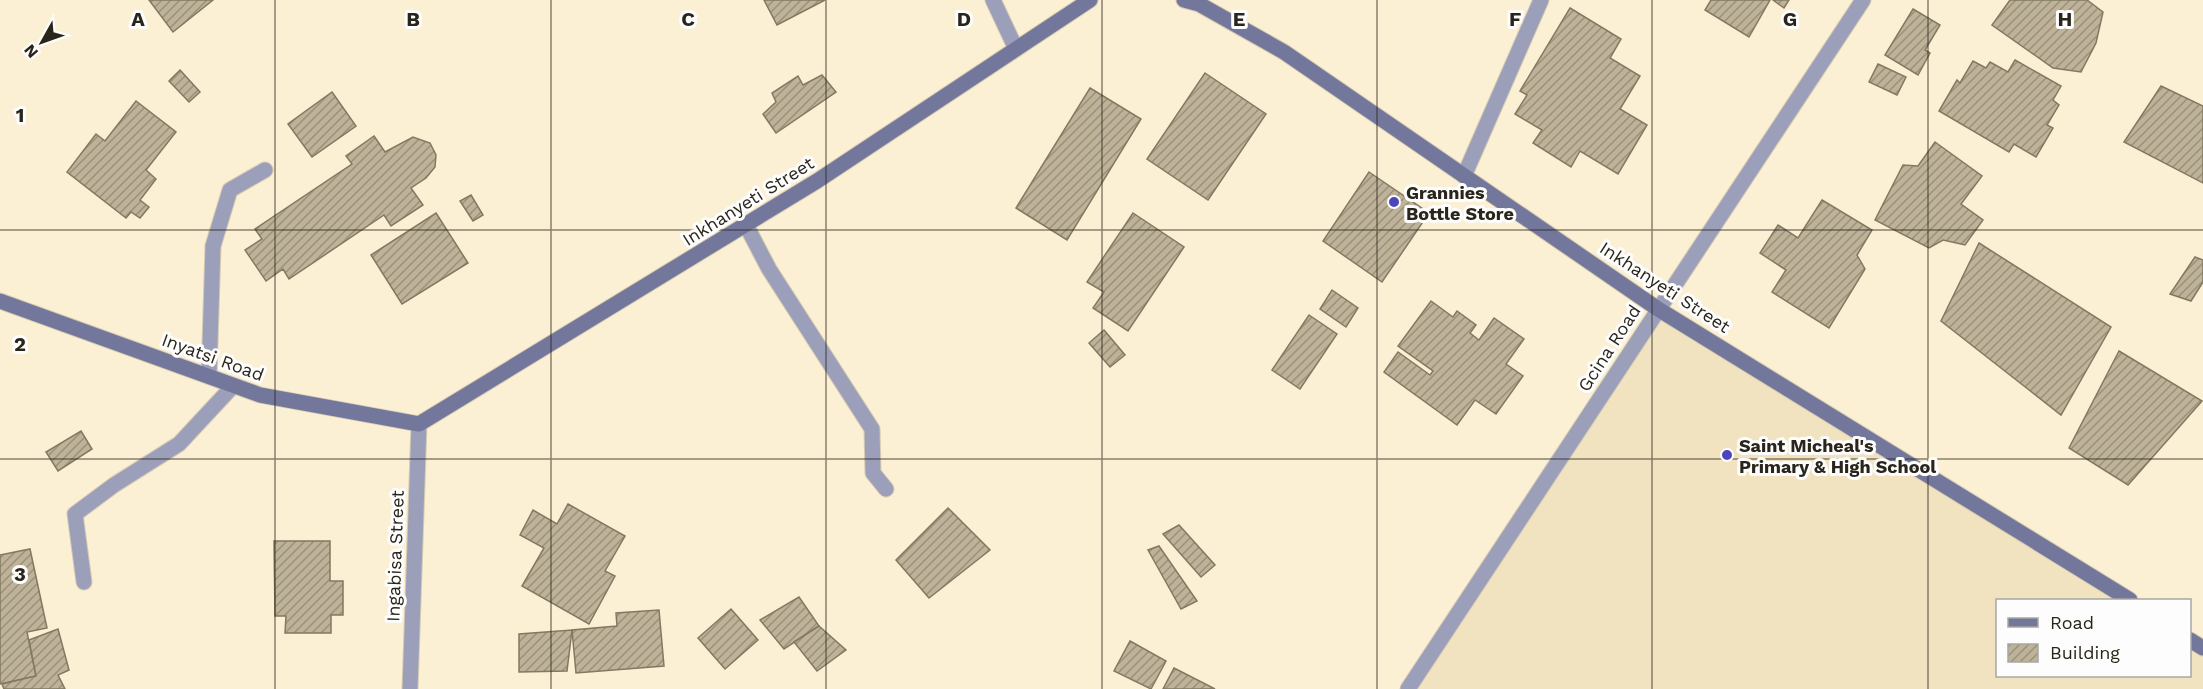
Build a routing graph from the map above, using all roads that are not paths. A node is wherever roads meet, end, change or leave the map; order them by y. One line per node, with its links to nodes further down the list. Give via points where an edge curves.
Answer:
1 (993, 0): 6 (street)
2 (1090, 0): 6 (street, Inkhanyeti Street)
3 (1184, 0): 8 (street, Inkhanyeti Street, via 1199,4 1284,52)
4 (1541, 0): 8 (street)
5 (1863, 0): 11 (street, Gcina Road)
6 (1016, 49): 9 (street, Inkhanyeti Street)
7 (265, 170): 12 (street, via 230,190 213,246)
8 (1464, 176): 11 (street, Inkhanyeti Street)
9 (746, 225): 14 (street, Inkhanyeti Street); 15 (street, via 872,429 873,473)
10 (0, 301): 12 (street, Inyatsi Road)
11 (1658, 309): 17 (street, Inkhanyeti Street); 19 (street, Gcina Road)
12 (209, 376): 13 (street, Inyatsi Road)
13 (233, 386): 14 (street, Inyatsi Road, via 260,395); 16 (street, via 178,444 75,514)
14 (420, 424): 18 (street, Ingabisa Street)
15 (886, 489)
16 (84, 582)
17 (2128, 599)
18 (410, 689)
19 (1408, 689)

